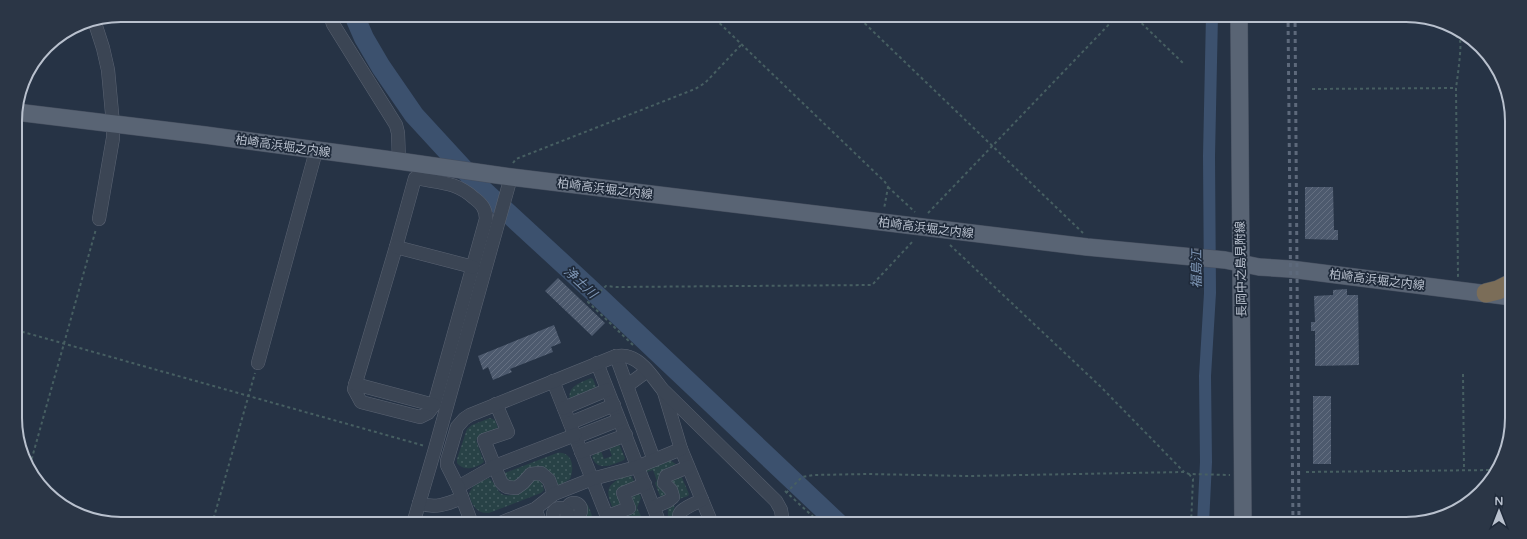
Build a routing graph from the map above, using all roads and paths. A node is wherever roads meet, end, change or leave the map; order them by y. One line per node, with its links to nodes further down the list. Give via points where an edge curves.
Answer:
1 (332, 22): 16 (street, via 396,125)
2 (718, 22): 9 (path)
3 (863, 22): 25 (path, via 1085,235)
4 (1111, 22): 21 (path)
5 (1140, 22): 10 (path)
6 (1239, 22): 26 (main road, 長岡中之島見附線)
7 (96, 25): 14 (street, via 108,70)
8 (1456, 36): 11 (path, via 1461,43)
9 (741, 45): 18 (path, via 705,83 695,89 516,159 511,167); 19 (path, via 886,182)
10 (1184, 64)
11 (1456, 88): 12 (path); 29 (path)
12 (1312, 89)
13 (22, 113): 14 (main road, 柏崎高浜堀之内線)
14 (113, 124): 15 (main road, 柏崎高浜堀之内線); 20 (street, via 113,138)
15 (316, 151): 16 (main road, 柏崎高浜堀之内線); 36 (street)
16 (399, 161): 17 (main road, 柏崎高浜堀之内線)
17 (416, 171): 18 (main road, 柏崎高浜堀之内線); 24 (street); 27 (street, via 456,185 484,207 486,219)
18 (511, 177): 22 (main road, 柏崎高浜堀之内線); 51 (street)
19 (888, 188): 21 (path); 22 (path)
20 (99, 219): 34 (path)
21 (924, 219): 22 (main road, 柏崎高浜堀之内線); 23 (main road, 柏崎高浜堀之内線); 32 (path, via 872,285 606,286)
22 (879, 222)
23 (943, 230): 25 (main road, 柏崎高浜堀之内線); 61 (path, via 949,245 1101,387)
24 (396, 246): 27 (street); 27 (street, via 355,384 434,405)
25 (1087, 247): 26 (main road, 柏崎高浜堀之内線, via 1225,260)
26 (1242, 264): 29 (main road, 柏崎高浜堀之内線); 86 (main road, 長岡中之島見附線)
27 (473, 267)
28 (1505, 286): 30 (highway)
29 (1456, 290): 30 (main road, 柏崎高浜堀之内線)
30 (1486, 294): 31 (main road, 柏崎高浜堀之内線)
31 (1505, 296)
32 (592, 299)
33 (22, 332): 34 (path)
34 (64, 344): 44 (path); 54 (path)
35 (616, 356): 37 (street); 38 (street, via 628,356); 41 (street)
36 (258, 363): 44 (path)
37 (597, 363): 40 (street); 42 (street)
38 (647, 371): 41 (street); 43 (street)
39 (1464, 374): 59 (path)
40 (553, 382): 45 (street); 47 (street)
41 (628, 385): 55 (street)
42 (608, 390): 46 (street); 47 (street)
43 (663, 390): 52 (street); 84 (street, via 776,501)
44 (248, 396): 51 (path); 74 (path)
45 (496, 404): 56 (street, via 508,432 484,440); 67 (street, via 464,418 457,427 447,466)
46 (614, 405): 48 (street); 49 (street)
47 (564, 408): 49 (street)
48 (619, 420): 49 (street); 50 (street)
49 (574, 432): 53 (street); 56 (street)
50 (626, 435): 53 (street); 57 (street)
51 (435, 449): 71 (street)
52 (681, 449): 55 (street); 58 (street)
53 (581, 452): 65 (street)
54 (31, 460)
55 (654, 460): 57 (street)
56 (495, 466): 67 (street); 69 (street, via 501,482 507,488 516,488 531,474 541,473 549,480)
57 (638, 467): 65 (street); 66 (street)
58 (688, 467): 70 (street); 72 (street, via 666,476 664,483 671,490 673,497)
59 (1464, 470): 60 (path); 62 (path)
60 (1491, 470)
61 (1184, 472): 63 (path); 68 (path, via 968,476 813,475 802,477)
62 (1306, 472)
63 (1189, 474): 64 (path); 85 (path, via 1193,479)
64 (1212, 474)
65 (592, 479): 69 (street); 79 (street)
66 (644, 484): 72 (street); 80 (street, via 623,493 629,508)
67 (460, 492): 71 (street, via 441,506); 76 (street)
68 (787, 492)
69 (554, 494): 73 (street)
70 (702, 500): 82 (street, via 682,510); 83 (street)
71 (419, 502): 75 (street)
72 (654, 508): 81 (street)
73 (535, 509): 77 (street); 78 (street)
74 (214, 517)
75 (415, 517)
76 (469, 517)
77 (515, 517)
78 (538, 517)
79 (608, 517)
80 (614, 517)
81 (657, 517)
82 (680, 517)
83 (709, 517)
84 (782, 517)
85 (1191, 517)
86 (1243, 517)

